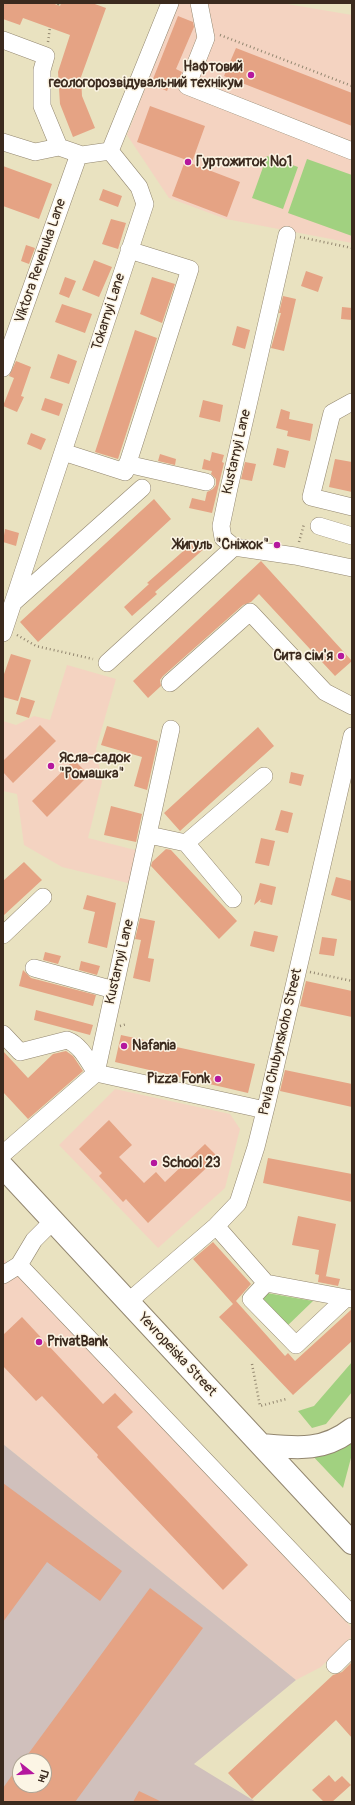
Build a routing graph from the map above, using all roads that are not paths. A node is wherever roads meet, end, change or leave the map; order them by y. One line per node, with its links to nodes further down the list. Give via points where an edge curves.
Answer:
1 (170, 3): 7 (street)
2 (199, 3): 6 (street, via 206,38 187,86)
3 (3, 40): 5 (street, via 46,56 42,70 42,106)
4 (3, 142): 5 (street, via 35,152)
5 (59, 147): 8 (street)
6 (352, 150)
7 (110, 151): 8 (street); 10 (street, Tokarnyi Lane, via 139,187 145,204)
8 (79, 154): 11 (street, Viktora Revehuka Lane)
9 (288, 235): 20 (street, Kustarnyi Lane, via 221,526 223,538)
10 (129, 250): 13 (street, Tokarnyi Lane); 14 (street, via 190,269)
11 (3, 368)
12 (352, 402): 17 (street, via 332,413 311,496)
13 (63, 452): 14 (street, via 125,472); 22 (street, Tokarnyi Lane)
14 (127, 464): 15 (street)
15 (206, 482)
16 (142, 488): 22 (street)
17 (352, 507)
18 (312, 524): 19 (street)
19 (352, 536)
20 (234, 547): 21 (street); 23 (street)
21 (352, 568)
22 (6, 619)
23 (107, 663)
24 (170, 683): 25 (street, via 250,612 325,692)
25 (352, 706)
26 (171, 730): 29 (street, Kustarnyi Lane)
27 (352, 736): 38 (street, Pavla Chubynskoho Street)
28 (264, 776): 30 (street)
29 (149, 835): 30 (street); 35 (street, Kustarnyi Lane)
30 (186, 843): 32 (street)
31 (43, 897): 33 (street)
32 (233, 899)
33 (3, 935)
34 (34, 968): 35 (street)
35 (114, 990): 37 (street, Kustarnyi Lane)
36 (3, 1034): 37 (street, via 20,1052 67,1040 74,1042)
37 (96, 1073): 38 (street); 39 (street)
38 (265, 1110): 42 (street, Pavla Chubynskoho Street, via 238,1203)
39 (3, 1154)
40 (3, 1167): 41 (main road, Yevropeiska Street)
41 (53, 1221): 43 (street, via 34,1240); 47 (main road, Yevropeiska Street)
42 (216, 1226): 45 (street); 47 (street, Pavla Chubynskoho Street)
43 (19, 1265): 44 (street); 51 (street)
44 (3, 1275)
45 (266, 1283): 46 (street); 46 (street, via 251,1299 296,1345)
46 (349, 1298)
47 (128, 1302): 49 (main road, Yevropeiska Street)
48 (352, 1428): 49 (main road, via 339,1438 317,1446)
49 (261, 1445): 50 (main road, Yevropeiska Street)
50 (349, 1534)
51 (352, 1615)
52 (352, 1648): 53 (street)
53 (335, 1665)

